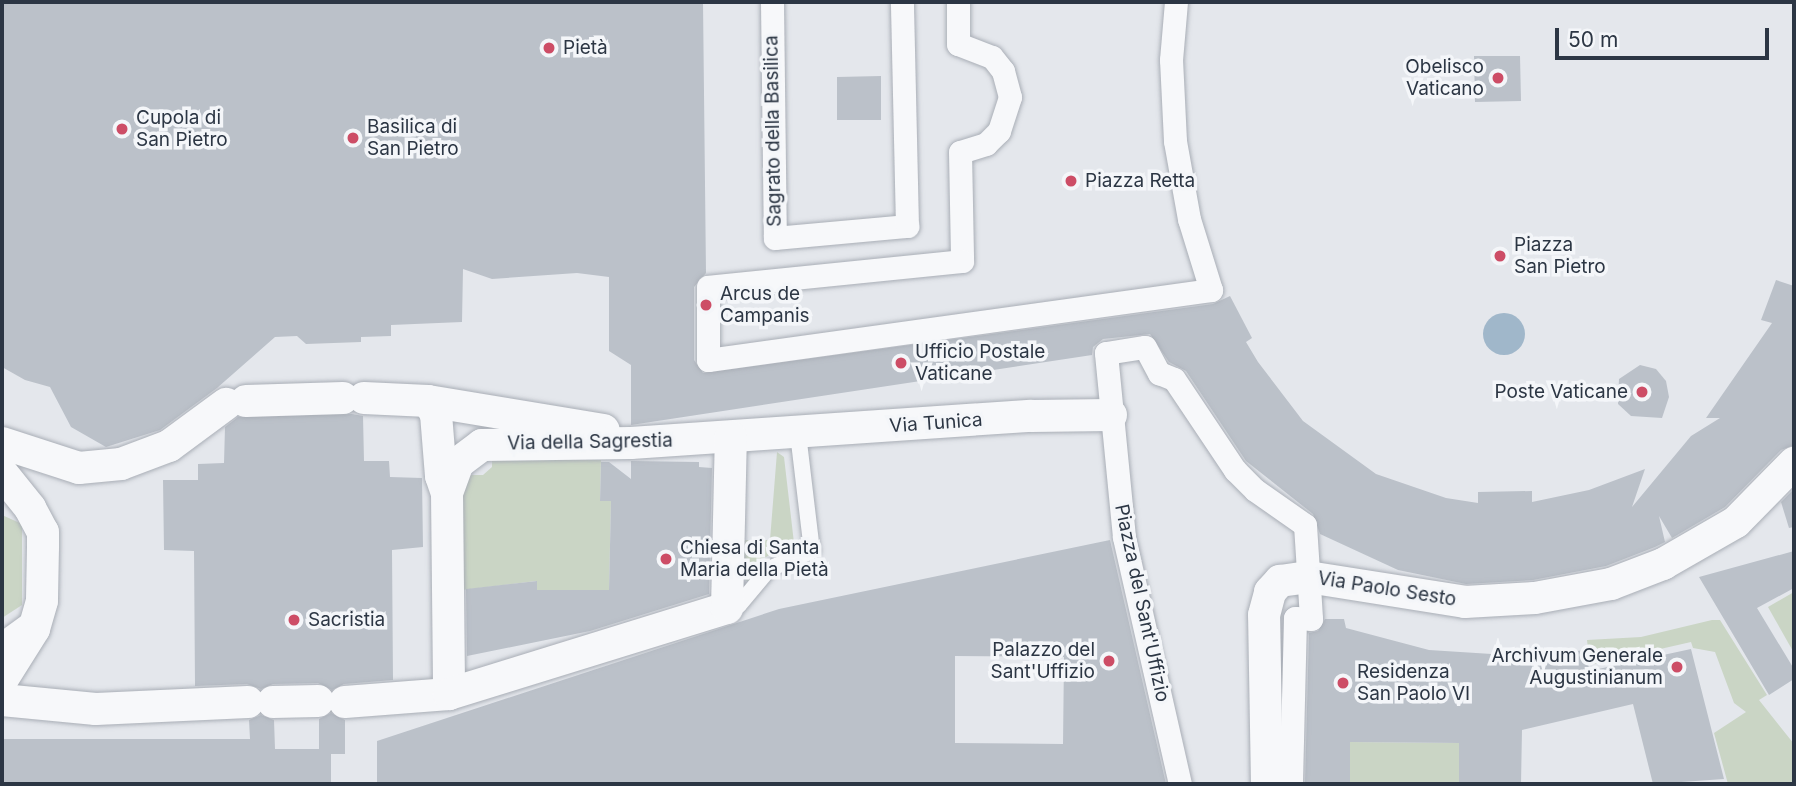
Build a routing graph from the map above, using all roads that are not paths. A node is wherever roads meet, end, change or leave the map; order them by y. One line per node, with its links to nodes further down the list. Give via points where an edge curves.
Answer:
1 (772, 2): 2 (street, Sagrato della Basilica, via 775,238 907,226)
2 (902, 2)
3 (958, 2): 4 (street, via 958,44 992,57 1007,80 1010,97 1008,115 993,138 960,152 962,261 708,287 708,360 1211,290 1189,219 1175,141 1171,60)
4 (1176, 2)
5 (414, 399): 9 (street, via 236,402 169,446 121,464 79,468); 10 (street, via 604,430); 13 (street, via 436,414 441,476)
6 (1111, 415): 7 (street, Via Tunica, via 1031,415); 14 (street, Piazza del Sant'Uffizio, via 1106,353 1145,347 1159,373 1174,379 1235,470 1305,525); 22 (street, Piazza del Sant'Uffizio, via 1124,537)
7 (798, 433): 8 (street, Via Tunica); 15 (lane, via 811,551 769,569 739,605)
8 (746, 436): 10 (street, Via della Sagrestia); 15 (street)
9 (2, 443)
10 (631, 443): 13 (street, Via della Sagrestia, via 482,445 458,463)
11 (1794, 463): 14 (street, Via Paolo Sesto, via 1735,522 1663,564 1611,584 1535,598 1465,602)
12 (2, 473): 16 (street, via 43,532)
13 (447, 493): 20 (street)
14 (1308, 577): 23 (street, Via Paolo Sesto, via 1276,584 1264,615); 24 (street, Piazza del Sant'Uffizio, via 1311,619 1295,618)
15 (727, 608): 20 (street)
16 (36, 621): 17 (lane); 18 (lane); 19 (street)
17 (2, 640)
18 (2, 652)
19 (2, 680)
20 (449, 694): 21 (street, via 96,709)
21 (2, 700)
22 (1180, 784)
23 (1267, 784)
24 (1291, 784)

